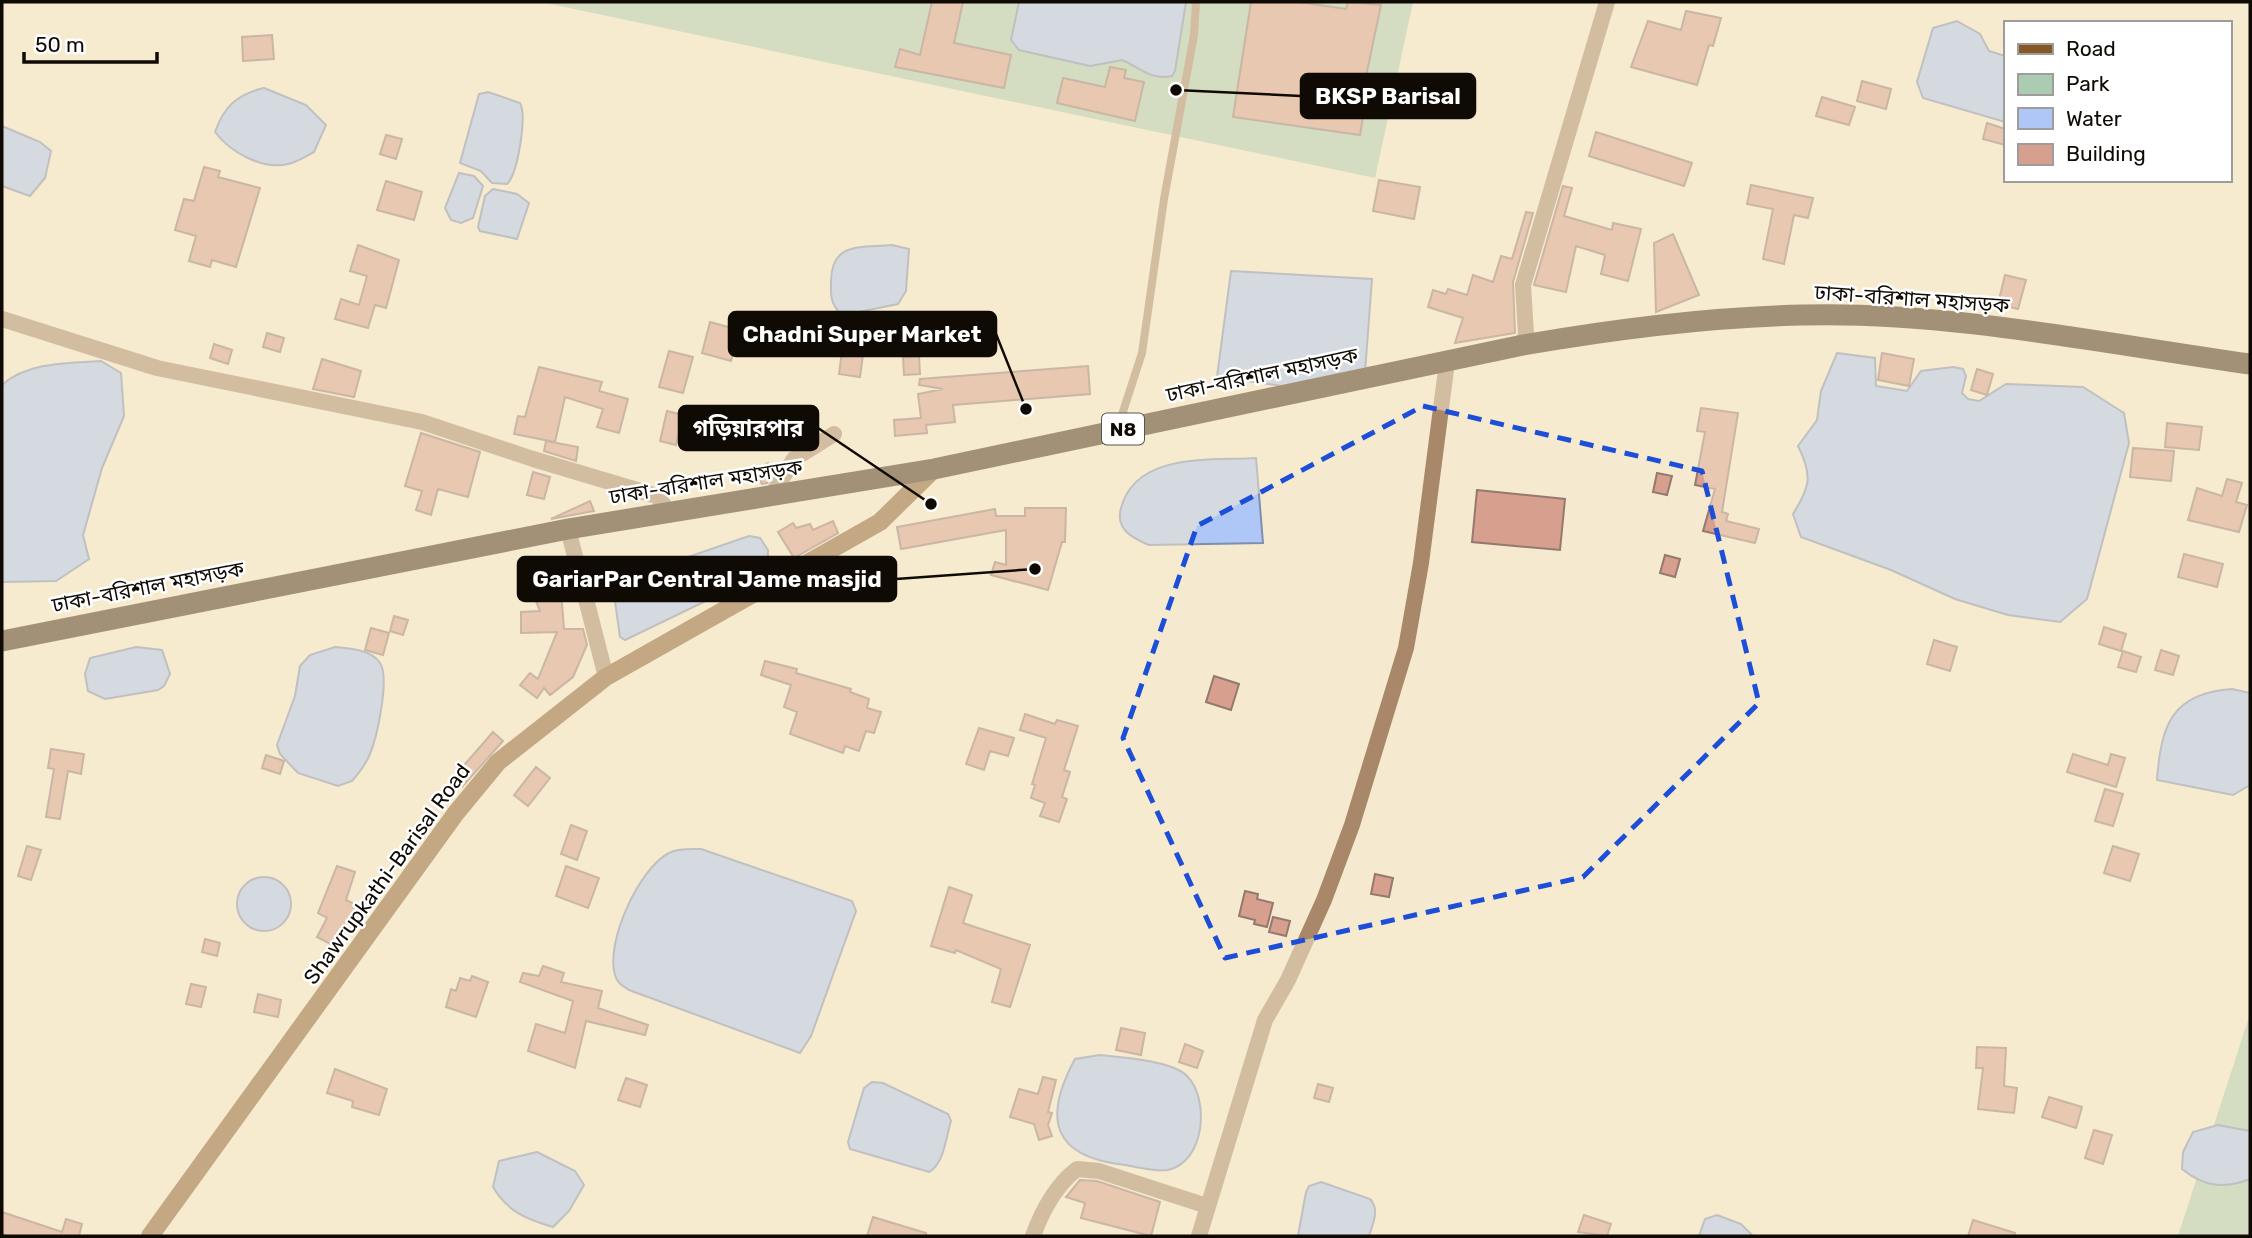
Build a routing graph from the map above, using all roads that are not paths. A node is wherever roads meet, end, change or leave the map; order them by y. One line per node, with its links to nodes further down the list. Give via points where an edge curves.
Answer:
1 (1196, 2): 7 (lane, via 1142,353)
2 (1607, 2): 4 (street, via 1523,285)
3 (2, 319): 11 (street, via 157,368 435,425 657,496)
4 (1524, 345): 5 (highway, ঢাকা-বরিশাল মহাসড়ক / N8); 6 (highway, ঢাকা-বরিশাল মহাসড়ক / N8, via 1597,332 1803,314 1984,327)
5 (1447, 362): 7 (highway, ঢাকা-বরিশাল মহাসড়ক / N8); 15 (street, via 1406,648 1352,825 1325,900 1265,1020)
6 (2250, 364)
7 (1117, 430): 9 (highway, ঢাকা-বরিশাল মহাসড়ক / N8)
8 (834, 434): 10 (street, via 794,459)
9 (934, 469): 10 (highway, ঢাকা-বরিশাল মহাসড়ক / N8); 14 (main road, Shawrupkathi-Barisal Road, via 880,522)
10 (771, 496): 11 (highway, ঢাকা-বরিশাল মহাসড়ক / N8)
11 (670, 513): 12 (highway, ঢাকা-বরিশাল মহাসড়ক / N8)
12 (568, 530): 13 (highway, ঢাকা-বরিশাল মহাসড়ক / N8); 14 (street)
13 (2, 641)
14 (606, 677): 16 (main road, Shawrupkathi-Barisal Road, via 499,762 465,803)
15 (1207, 1206): 17 (street, via 1099,1171 1077,1169 1041,1213); 18 (street)
16 (150, 1236)
17 (1033, 1236)
18 (1199, 1236)

